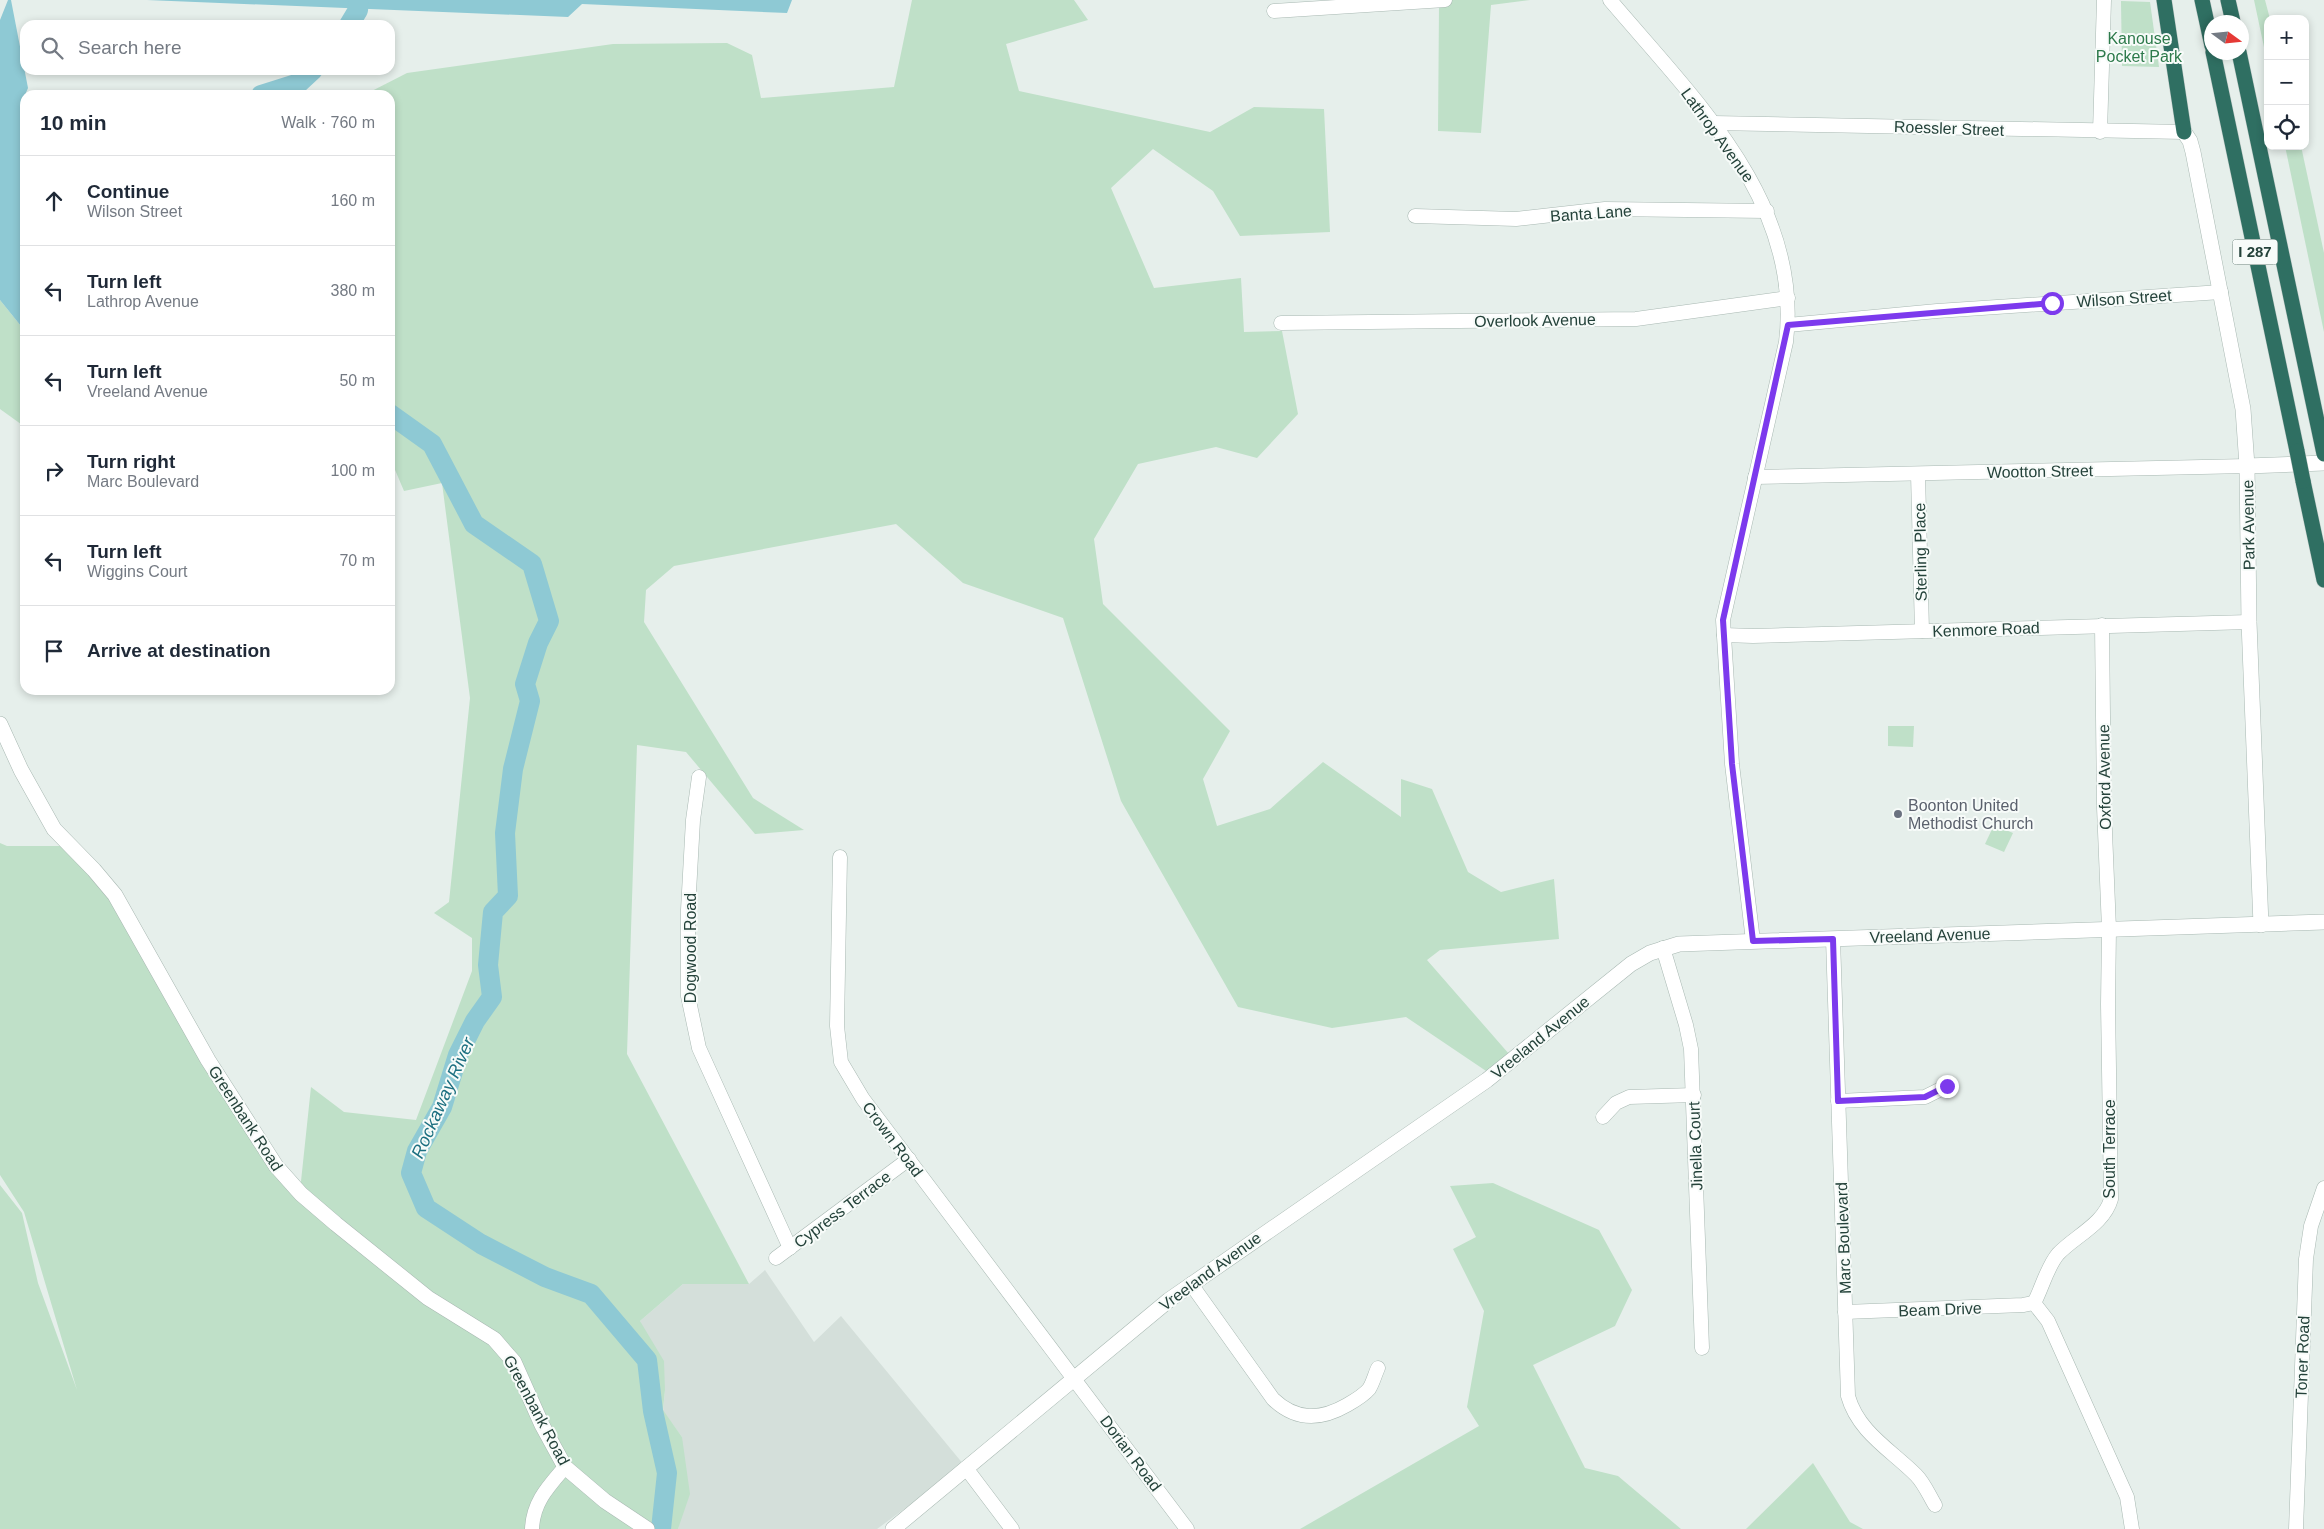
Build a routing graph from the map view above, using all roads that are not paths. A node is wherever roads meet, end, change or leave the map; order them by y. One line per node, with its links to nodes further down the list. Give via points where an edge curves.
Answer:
1 (1445, 0): 7 (street)
2 (1610, 0): 12 (street, Lathrop Avenue)
3 (2104, 0): 13 (street)
4 (2164, 0): 14 (highway)
5 (2202, 0): 8 (highway)
6 (2228, 0): 9 (highway)
7 (1274, 11)
8 (2205, 15)
9 (2231, 15)
10 (2215, 60): 25 (highway, I 287, bridge)
11 (2241, 60): 21 (highway, I 287)
12 (1713, 123): 13 (street, Roessler Street); 15 (street, Lathrop Avenue, via 1757,188)
13 (2100, 132): 14 (street, Roessler Street)
14 (2184, 132): 17 (street, Park Avenue, via 2193,152)
15 (1767, 211): 16 (street, Banta Lane, via 1605,209 1516,220); 18 (street, Lathrop Avenue, via 1779,245)
16 (1415, 216)
17 (2221, 292): 20 (street, Wilson Street, via 1937,311); 22 (street, Park Avenue, via 2243,409)
18 (1788, 298): 19 (street, Overlook Avenue, via 1636,319); 20 (street, Lathrop Avenue)
19 (1281, 323)
20 (1788, 325): 24 (street, Lathrop Avenue)
21 (2324, 456): 22 (street, Wootton Street)
22 (2247, 466): 23 (street, Wootton Street); 26 (street, Park Avenue)
23 (1918, 474): 24 (street, Wootton Street); 28 (street, Sterling Place)
24 (1755, 477): 29 (street, Lathrop Avenue, via 1723,620)
25 (2324, 580)
26 (2249, 622): 27 (street, Kenmore Road); 34 (street, Park Avenue)
27 (2102, 626): 28 (street, Kenmore Road); 35 (street, Oxford Avenue)
28 (1922, 631): 29 (street, Kenmore Road)
29 (1724, 635): 37 (street, Lathrop Avenue, via 1732,764)
30 (0, 724): 53 (street, Greenbank Road, via 20,770 54,829 114,895 208,1060 276,1166 301,1194 428,1298 488,1335 505,1350 521,1375 542,1425)
31 (699, 777): 45 (street, Dogwood Road, via 688,910 688,996 699,1048)
32 (840, 856): 43 (street, Crown Road, via 837,1026 841,1062 863,1099)
33 (2324, 922): 34 (street, Vreeland Avenue)
34 (2260, 925): 35 (street, Vreeland Avenue)
35 (2109, 929): 36 (street, Vreeland Avenue); 48 (street, South Terrace, via 2111,1198 2100,1218 2053,1261)
36 (1833, 939): 37 (street, Vreeland Avenue); 41 (street, Marc Boulevard)
37 (1753, 941): 38 (street, Vreeland Avenue, via 1679,944)
38 (1663, 948): 40 (street, Jinella Court, via 1686,1025); 47 (street, Vreeland Avenue, via 1620,972 1487,1080)
39 (1947, 1086): 41 (street, via 1925,1097)
40 (1694, 1095): 42 (street, via 1629,1098 1616,1103); 50 (street, Jinella Court)
41 (1838, 1101): 49 (street, Marc Boulevard)
42 (1604, 1118)
43 (909, 1160): 45 (street, Cypress Terrace); 52 (street, Crown Road)
44 (2324, 1188): 62 (street, Toner Road, via 2311,1226 2306,1259)
45 (790, 1248): 46 (street, Cypress Terrace)
46 (776, 1258)
47 (1191, 1284): 51 (street, via 1273,1399 1292,1412 1314,1417 1342,1408 1368,1390); 52 (street, Vreeland Avenue)
48 (2034, 1303): 49 (street, Beam Drive); 61 (street, via 2048,1321 2127,1497)
49 (1845, 1312): 55 (street, Marc Boulevard, via 1846,1381 1853,1410 1870,1434 1918,1476)
50 (1702, 1348)
51 (1378, 1368)
52 (1074, 1377): 54 (street, Vreeland Avenue); 60 (street, Dorian Road)
53 (565, 1467): 56 (street, via 540,1497 533,1514); 57 (street, Greenbank Road, via 605,1501)
54 (966, 1468): 58 (street, Vreeland Avenue); 59 (street)
55 (1935, 1505)
56 (532, 1529)
57 (647, 1529)
58 (893, 1529)
59 (1012, 1529)
60 (1187, 1529)
61 (2132, 1529)
62 (2296, 1529)

